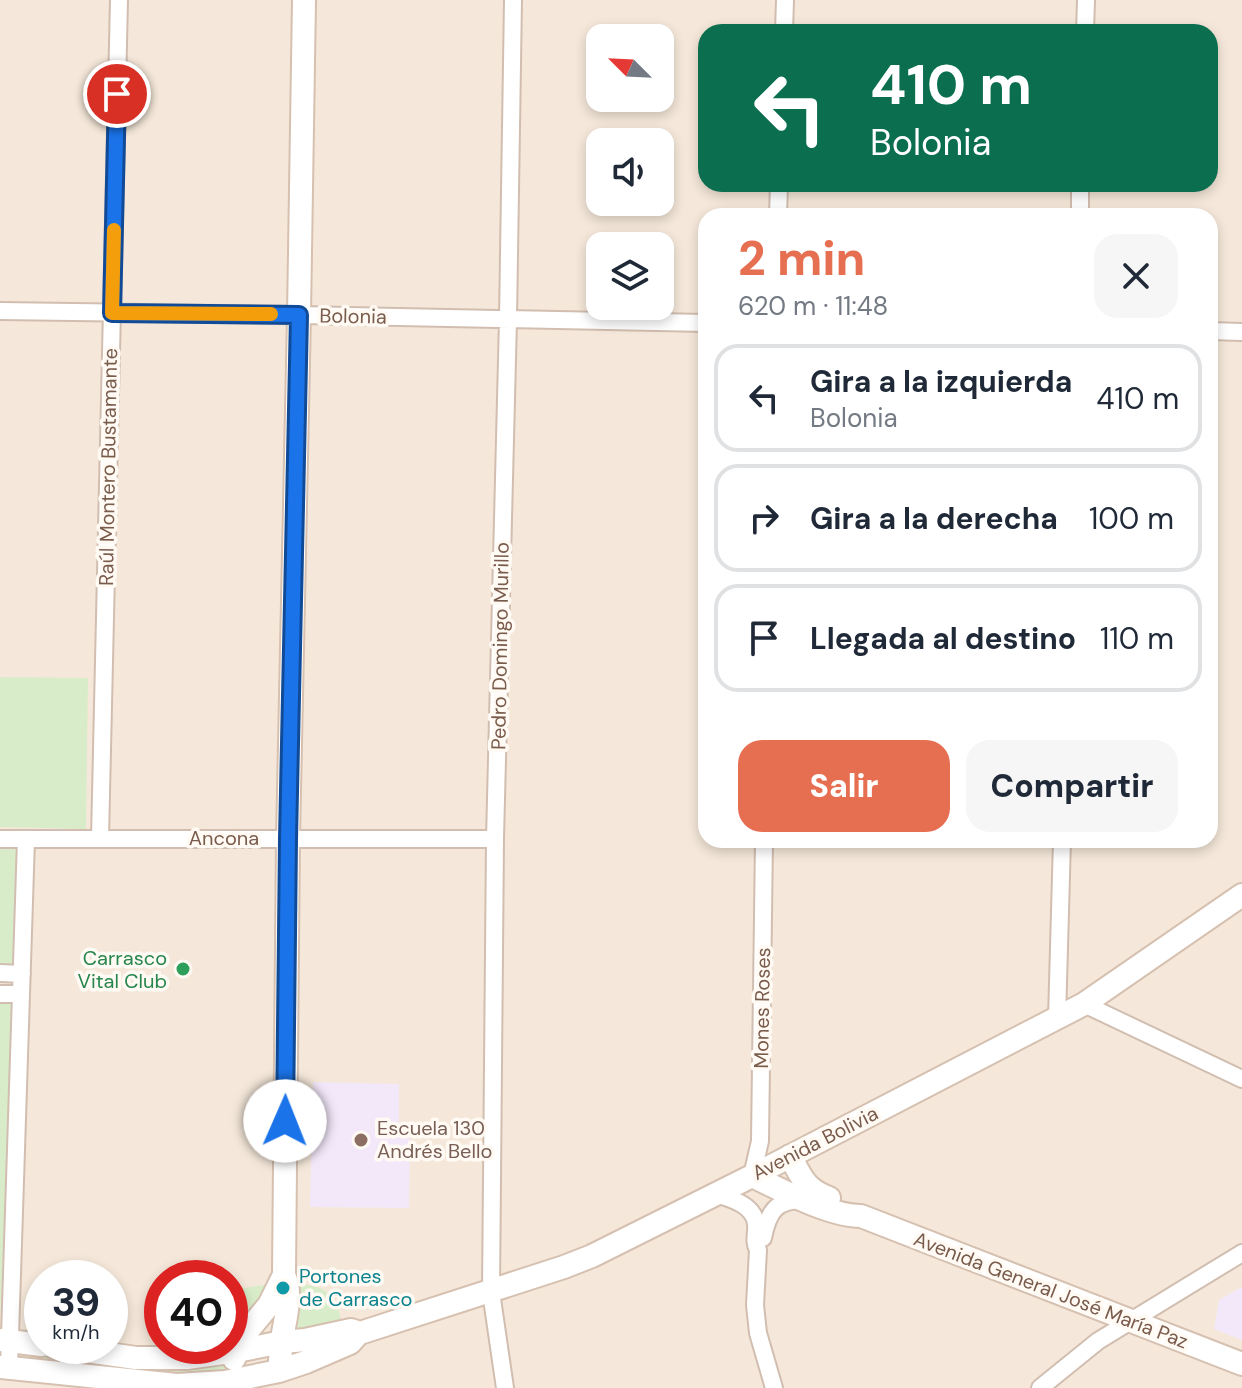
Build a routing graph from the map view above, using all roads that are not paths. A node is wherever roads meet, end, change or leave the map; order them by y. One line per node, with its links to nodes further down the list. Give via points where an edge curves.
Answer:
1 (119, 0): 9 (street, Raúl Montero Bustamante)
2 (304, 0): 10 (street)
3 (513, 0): 11 (street, Pedro Domingo Murillo)
4 (785, 0): 6 (street)
5 (1086, 0): 7 (street)
6 (784, 24)
7 (1085, 24)
8 (0, 311): 9 (street, Bolonia)
9 (112, 313): 10 (street, Bolonia); 15 (street, Raúl Montero Bustamante)
10 (299, 315): 11 (street, Bolonia); 18 (street)
11 (508, 319): 12 (street, Bolonia); 19 (street, Pedro Domingo Murillo)
12 (698, 323)
13 (1218, 331): 14 (street)
14 (1242, 332)
15 (100, 838): 17 (street, Ancona); 18 (street, Ancona)
16 (0, 839): 17 (street, Ancona)
17 (26, 839): 24 (street)
18 (288, 839): 19 (street, Ancona); 37 (street)
19 (495, 839): 38 (street, Pedro Domingo Murillo)
20 (764, 848): 31 (street, Mones Roses, via 760,1141)
21 (1062, 848): 28 (street)
22 (1242, 895): 27 (street, Avenida Bolivia)
23 (0, 973): 24 (street)
24 (22, 974): 26 (street)
25 (0, 994): 26 (street)
26 (21, 994): 42 (street)
27 (1084, 1004): 28 (street, Avenida Bolivia); 29 (street)
28 (1057, 1019): 30 (street, Avenida Bolivia)
29 (1242, 1079)
30 (790, 1156): 31 (street, Avenida Bolivia); 34 (street, Avenida General José María Paz, via 815,1193)
31 (752, 1176): 32 (street, Avenida Bolivia); 33 (street, Avenida General José María Paz)
32 (716, 1194): 35 (street, via 738,1201 752,1213); 38 (street, Avenida Bolivia, via 592,1256)
33 (806, 1200): 34 (street, Avenida General José María Paz); 35 (street, via 772,1211)
34 (861, 1216): 39 (street, Avenida General José María Paz)
35 (758, 1250): 51 (street, via 758,1333)
36 (1242, 1253): 39 (street)
37 (284, 1275): 40 (street); 43 (street, via 288,1306)
38 (491, 1292): 41 (street, Avenida Bolivia); 50 (street, Pedro Domingo Murillo)
39 (1129, 1321): 46 (street, Avenida General José María Paz); 52 (street)
40 (248, 1330)
41 (360, 1333): 43 (street, Avenida Bolivia, via 351,1330); 48 (street, Avenida Bolivia)
42 (5, 1340): 47 (street)
43 (282, 1342): 44 (street, Avenida Bolivia); 48 (street)
44 (248, 1349)
45 (232, 1364): 49 (street)
46 (1242, 1364)
47 (5, 1367): 49 (street, Avenida Bolivia)
48 (278, 1380): 49 (street, Avenida Bolivia)
49 (224, 1385)
50 (505, 1388)
51 (774, 1388)
52 (1040, 1388)

